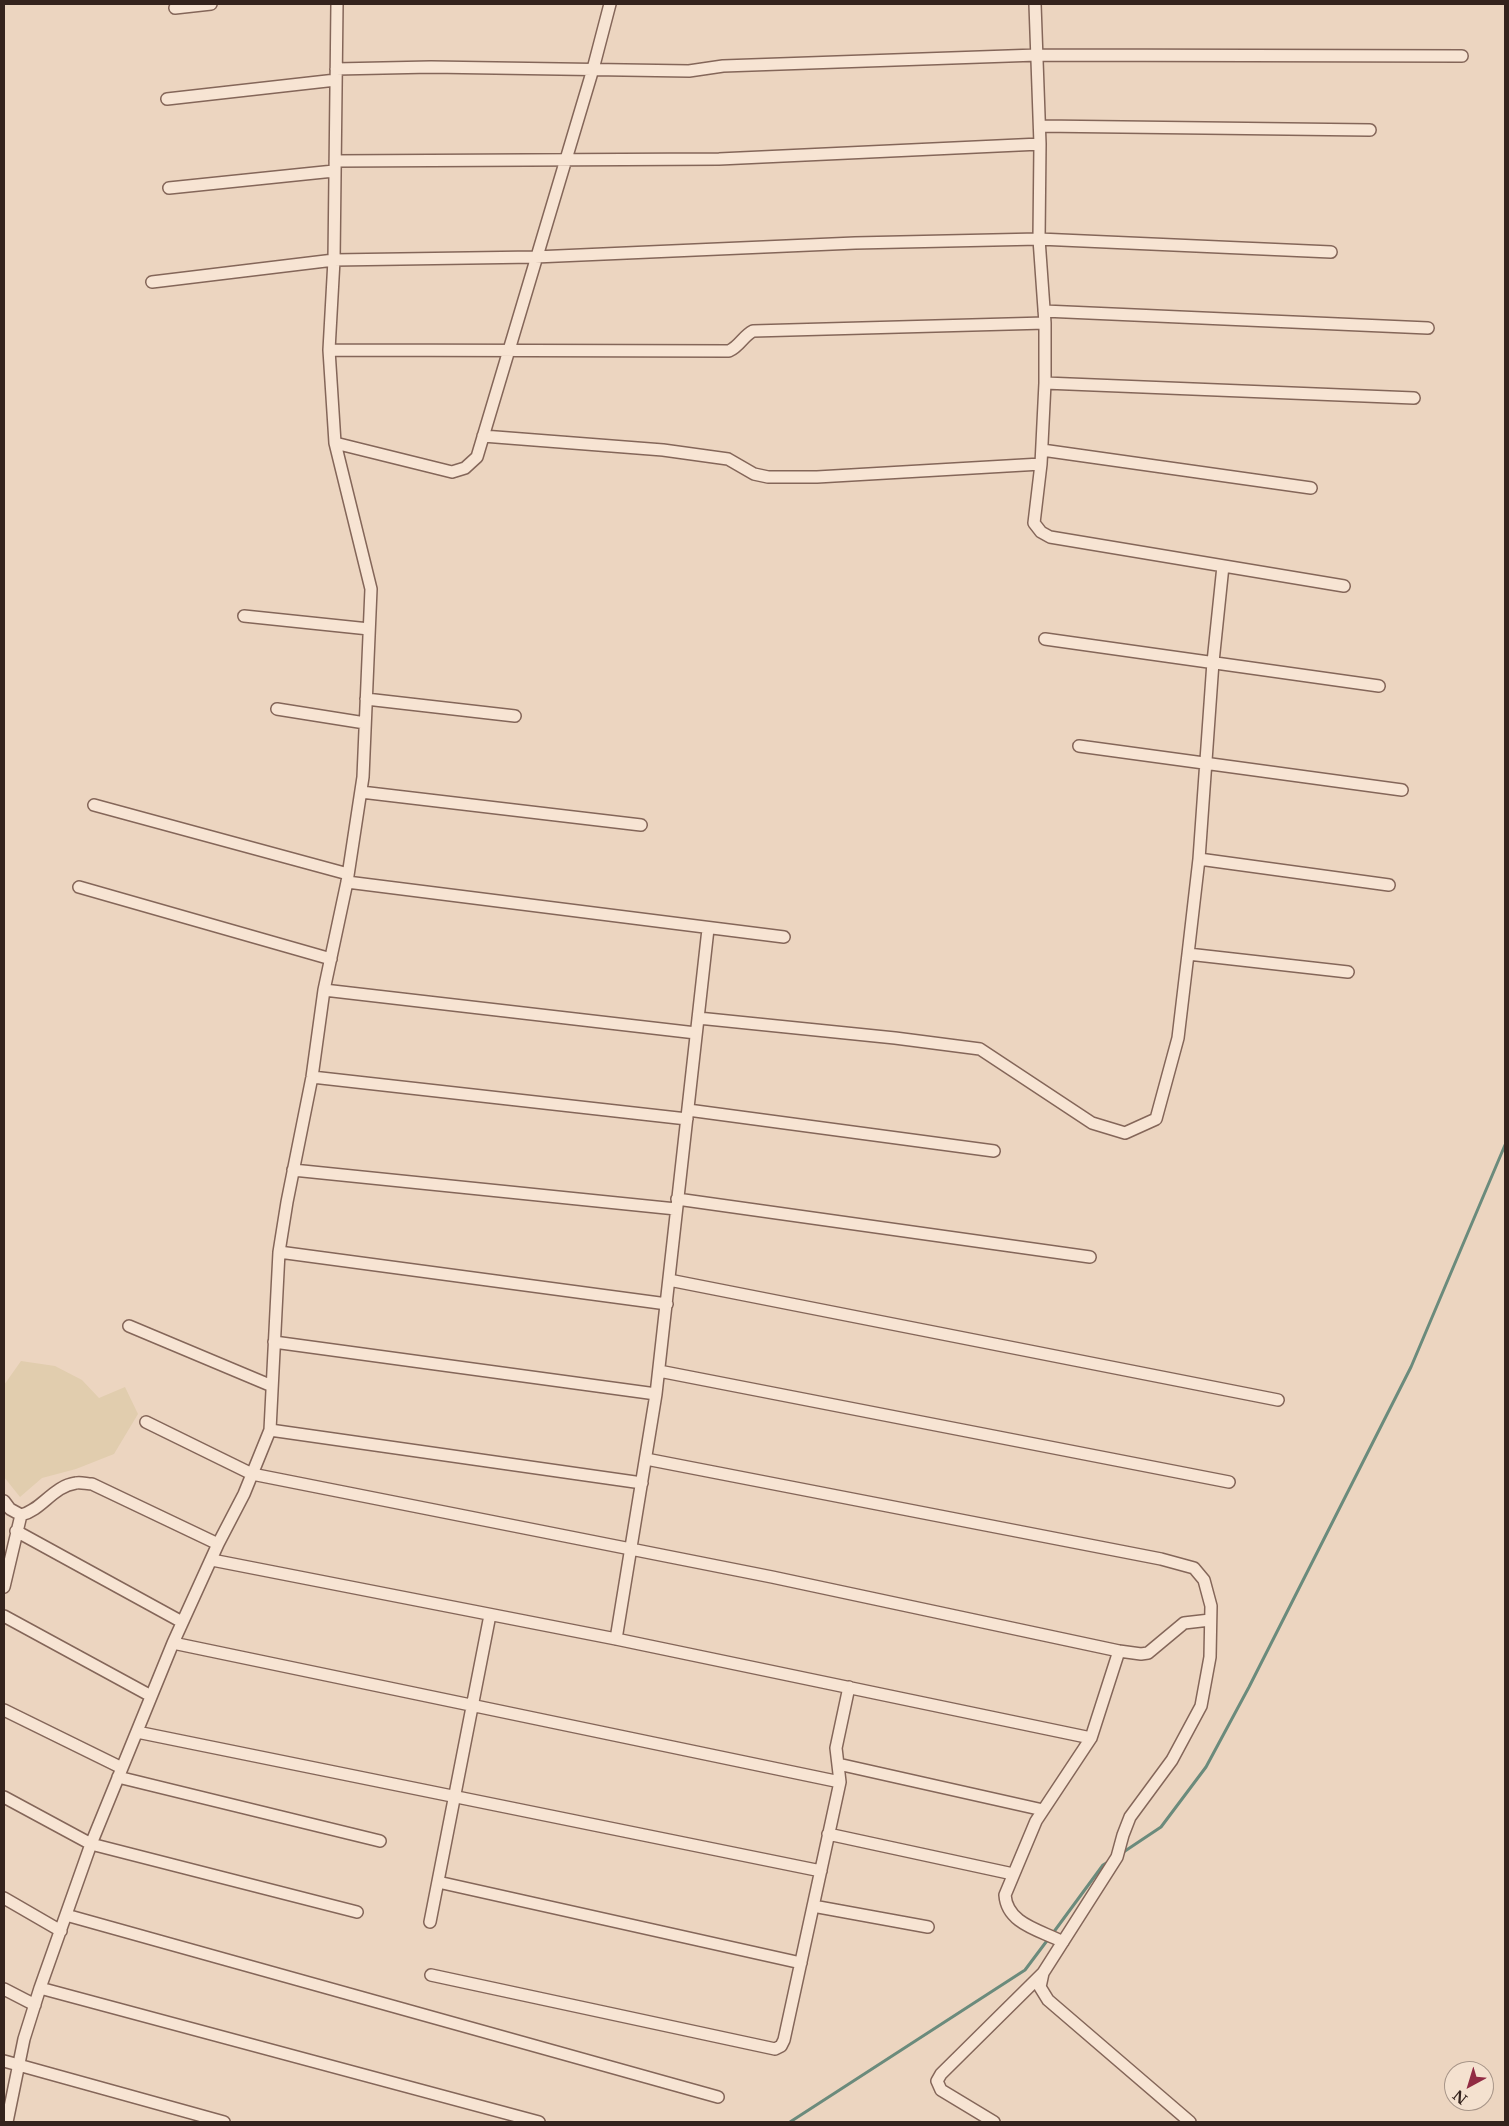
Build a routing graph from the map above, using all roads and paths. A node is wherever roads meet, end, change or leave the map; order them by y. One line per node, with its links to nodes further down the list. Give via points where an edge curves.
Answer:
1 (211, 4): 5 (street)
2 (337, 4): 9 (street)
3 (610, 4): 8 (street)
4 (1035, 4): 6 (street)
5 (175, 8)
6 (1037, 55): 7 (street); 8 (street, via 723,66 689,71); 11 (street)
7 (1462, 56)
8 (593, 69): 9 (street, via 431,67); 14 (street)
9 (336, 74): 10 (street); 15 (street)
10 (167, 100)
11 (1040, 126): 12 (street); 13 (street)
12 (1370, 130)
13 (1040, 144): 14 (street, via 719,159); 17 (street)
14 (565, 159): 15 (street); 19 (street)
15 (335, 166): 16 (street); 20 (street)
16 (169, 188)
17 (1039, 239): 18 (street); 19 (street); 22 (street)
18 (1331, 252)
19 (535, 257): 20 (street); 25 (street)
20 (334, 260): 21 (street); 24 (street)
21 (152, 282)
22 (1045, 317): 23 (street); 25 (street, via 753,331 729,351); 26 (street)
23 (1428, 328)
24 (329, 350): 25 (street); 29 (street)
25 (507, 351): 28 (street)
26 (1045, 383): 27 (street); 30 (street)
27 (1414, 398)
28 (483, 436): 29 (street, via 477,457 465,468 452,472); 31 (street, via 663,450 728,459 754,474 768,477)
29 (335, 443): 36 (street, via 371,590)
30 (1042, 450): 31 (street); 32 (street)
31 (1042, 464): 33 (street, via 1034,523 1041,532 1050,537)
32 (1311, 488)
33 (1223, 566): 34 (street); 38 (street)
34 (1344, 586)
35 (244, 616): 36 (street)
36 (369, 629): 40 (street)
37 (1044, 639): 38 (street)
38 (1212, 662): 39 (street); 45 (street)
39 (1379, 686)
40 (366, 699): 42 (street); 43 (street)
41 (277, 709): 43 (street)
42 (515, 716)
43 (365, 723): 47 (street)
44 (1079, 746): 45 (street)
45 (1206, 762): 46 (street); 50 (street)
46 (1402, 790)
47 (361, 792): 49 (street); 51 (street)
48 (94, 805): 51 (street)
49 (641, 825)
50 (1199, 859): 52 (street); 56 (street)
51 (347, 878): 54 (street); 57 (street)
52 (1389, 885)
53 (79, 887): 57 (street)
54 (708, 929): 55 (street); 60 (street)
55 (784, 937)
56 (1188, 954): 58 (street); 60 (street, via 1178,1038 1156,1119 1125,1133 1092,1123 980,1049)
57 (331, 959): 59 (street)
58 (1348, 972)
59 (324, 990): 61 (street); 62 (street)
60 (698, 1018): 61 (street)
61 (696, 1033): 63 (street)
62 (312, 1077): 63 (street); 65 (street)
63 (688, 1114): 64 (street); 66 (street)
64 (994, 1151)
65 (293, 1170): 66 (street); 67 (street)
66 (677, 1204): 68 (street); 69 (street)
67 (279, 1252): 70 (street); 72 (street)
68 (1090, 1257)
69 (670, 1280): 70 (street); 76 (street)
70 (667, 1304): 73 (street)
71 (129, 1326): 74 (street)
72 (274, 1342): 74 (street); 75 (street)
73 (659, 1371): 75 (street); 81 (street)
74 (272, 1386): 78 (street)
75 (656, 1394): 79 (street)
76 (1278, 1400)
77 (146, 1422): 80 (street)
78 (270, 1430): 80 (street); 82 (street)
79 (646, 1459): 82 (street); 92 (street, via 1183,1564 1194,1568 1204,1580)
80 (252, 1474): 86 (street); 87 (street)
81 (1229, 1482)
82 (642, 1483): 87 (street)
83 (4, 1501): 84 (street)
84 (20, 1515): 85 (street); 86 (street, via 29,1513 59,1488 76,1483 92,1484)
85 (16, 1531): 89 (street); 93 (street)
86 (218, 1544): 88 (street)
87 (631, 1550): 94 (street); 96 (street)
88 (212, 1560): 90 (street); 93 (street)
89 (4, 1587)
90 (490, 1615): 94 (street); 99 (street)
91 (4, 1616): 98 (street)
92 (1210, 1620): 96 (street, via 1184,1623 1148,1652); 122 (street, via 1210,1657 1201,1706 1172,1760 1130,1817 1117,1857)
93 (182, 1622): 95 (street)
94 (616, 1639): 97 (street)
95 (173, 1643): 98 (street); 99 (street)
96 (1119, 1651): 102 (street)
97 (849, 1688): 102 (street); 103 (street, via 836,1748)
98 (151, 1696): 101 (street)
99 (472, 1707): 105 (street); 107 (street)
100 (4, 1710): 104 (street)
101 (137, 1732): 104 (street); 107 (street)
102 (1091, 1738): 108 (street)
103 (838, 1764): 105 (street); 108 (street)
104 (120, 1773): 110 (street); 111 (street)
105 (840, 1782): 109 (street)
106 (4, 1797): 111 (street)
107 (454, 1797): 112 (street); 114 (street)
108 (1044, 1810): 113 (street, via 1030,1833)
109 (828, 1834): 112 (street); 113 (street)
110 (380, 1841)
111 (91, 1844): 117 (street); 118 (street)
112 (820, 1871): 116 (street)
113 (1013, 1874): 122 (street, via 1005,1894 1006,1906 1014,1917)
114 (438, 1882): 119 (street); 123 (street)
115 (4, 1898): 121 (street)
116 (813, 1906): 120 (street); 123 (street)
117 (357, 1912)
118 (66, 1916): 121 (street); 131 (street)
119 (430, 1922)
120 (928, 1927)
121 (61, 1930): 126 (street)
122 (1063, 1942): 124 (street)
123 (801, 1964): 125 (street, via 784,2040 775,2049)
124 (1043, 1973): 135 (street, via 937,2082 941,2090); 136 (street, via 1040,1987 1048,2000)
125 (431, 1974)
126 (40, 1988): 128 (street); 134 (street)
127 (4, 1989): 128 (street)
128 (35, 2005): 130 (street)
129 (4, 2061): 130 (street)
130 (17, 2066): 132 (street); 133 (street)
131 (718, 2097)
132 (7, 2122)
133 (224, 2122)
134 (539, 2122)
135 (994, 2122)
136 (1190, 2122)

